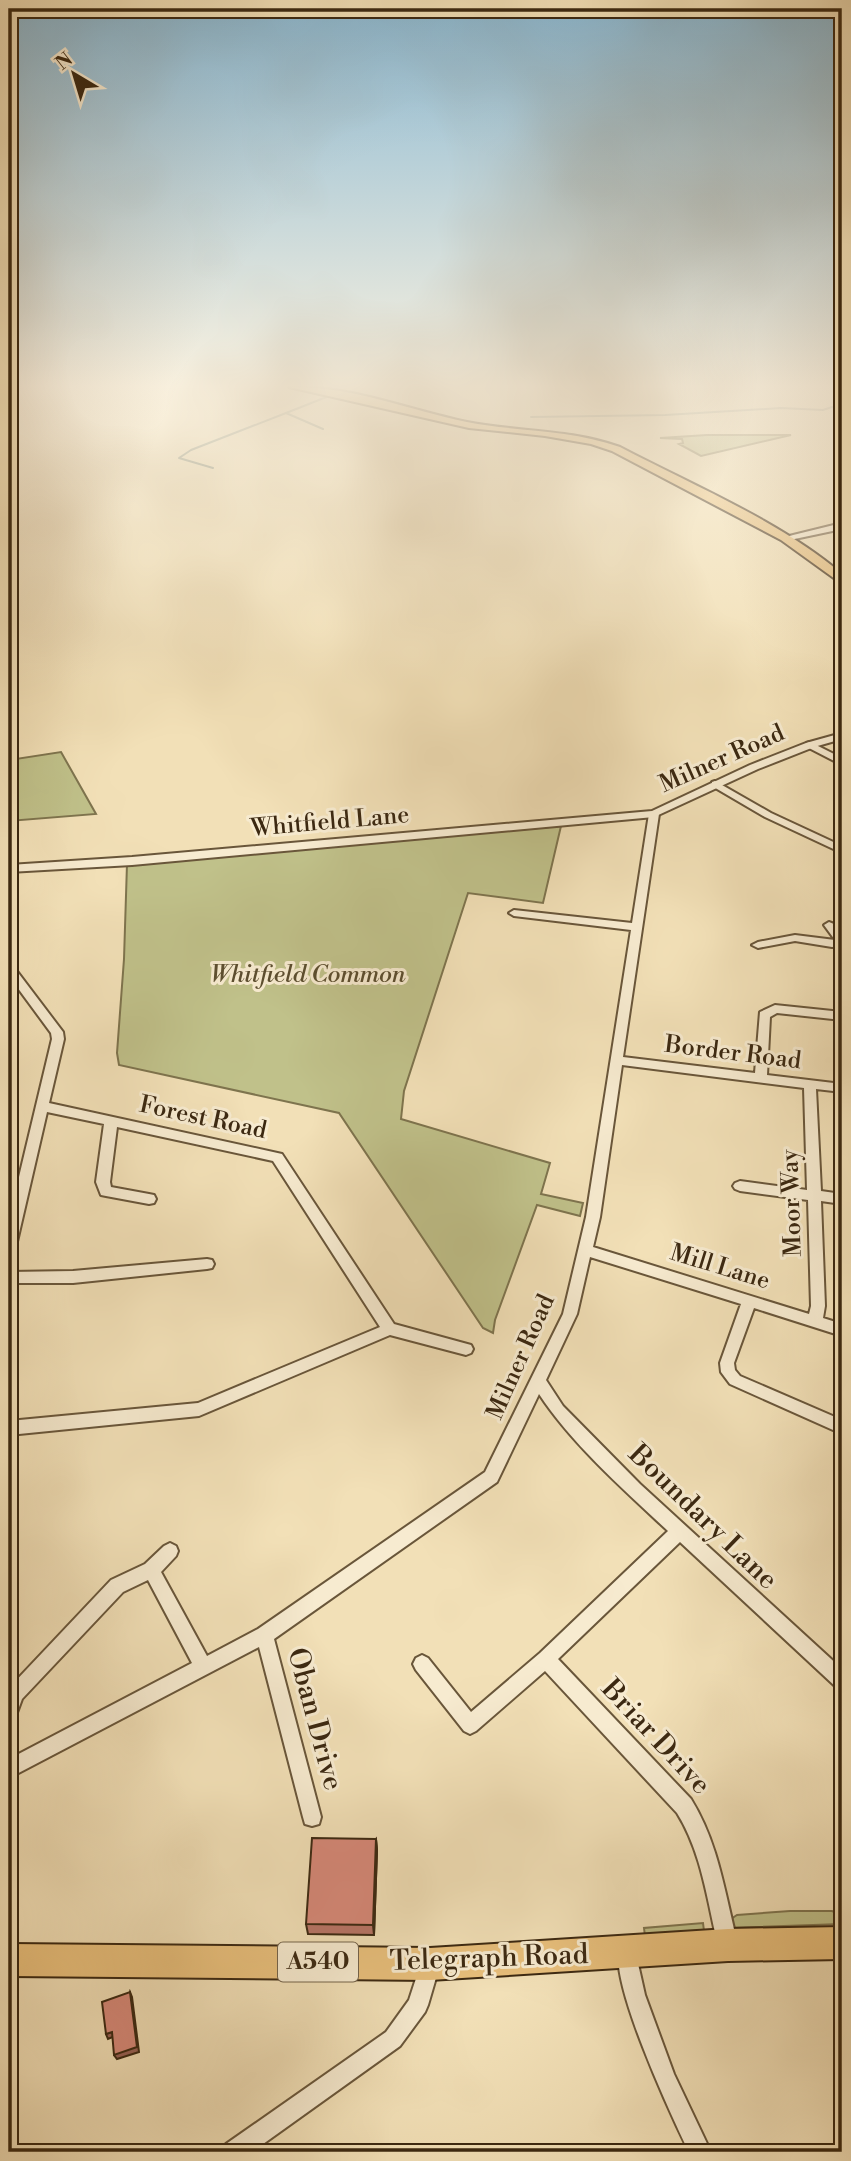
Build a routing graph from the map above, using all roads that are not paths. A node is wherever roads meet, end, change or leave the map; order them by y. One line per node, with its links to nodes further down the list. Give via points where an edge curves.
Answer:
1 (690, 488): 3 (main road)
2 (842, 526): 3 (street)
3 (785, 538): 4 (main road)
4 (842, 580)
5 (842, 736): 6 (street, Milner Road)
6 (810, 745): 7 (street); 8 (street, Milner Road)
7 (842, 762)
8 (715, 784): 9 (street, Milner Road); 10 (street)
9 (654, 814): 11 (street, Whitfield Lane); 14 (street, Milner Road)
10 (842, 850)
11 (9, 869)
12 (514, 913): 14 (street, via 535,911)
13 (830, 925): 15 (street)
14 (637, 927): 19 (street, Milner Road)
15 (841, 940): 16 (street, via 832,944 771,938)
16 (758, 945)
17 (9, 969): 23 (street, via 57,1032)
18 (842, 1016): 20 (street, via 775,1009 764,1015)
19 (619, 1061): 20 (street, Border Road); 32 (street, Milner Road)
20 (761, 1077): 21 (street, Border Road)
21 (810, 1083): 22 (street, Border Road); 28 (street, Moor Way)
22 (842, 1088)
23 (41, 1106): 24 (street, Forest Road); 26 (street)
24 (111, 1121): 29 (street, via 103,1182 106,1191); 37 (street, Forest Road, via 277,1157)
25 (9, 1182): 26 (street)
26 (24, 1182): 31 (street)
27 (740, 1185): 28 (street)
28 (814, 1196): 30 (street); 36 (street, Moor Way)
29 (149, 1199)
30 (842, 1199)
31 (9, 1246)
32 (584, 1251): 35 (street, Mill Lane); 40 (street, Milner Road, via 570,1314)
33 (207, 1264): 34 (street)
34 (9, 1278)
35 (750, 1300): 36 (street, Mill Lane); 41 (street, via 727,1363 728,1372 735,1380)
36 (815, 1321): 38 (street, Mill Lane)
37 (389, 1329): 39 (street); 42 (street, via 199,1409)
38 (842, 1330)
39 (466, 1349)
40 (538, 1381): 43 (street, Boundary Lane, via 558,1411); 46 (street, Milner Road, via 491,1477)
41 (842, 1427)
42 (9, 1428)
43 (679, 1532): 47 (street); 50 (street, Boundary Lane)
44 (170, 1551): 45 (street)
45 (151, 1570): 49 (street); 51 (street, via 117,1586 15,1694)
46 (264, 1635): 49 (street, Milner Road); 53 (street, Oban Drive)
47 (546, 1659): 48 (street, via 470,1725); 55 (street, Briar Drive, via 696,1822)
48 (422, 1664)
49 (203, 1666): 52 (street, Milner Road)
50 (842, 1681)
51 (9, 1712)
52 (9, 1769)
53 (312, 1817)
54 (842, 1943): 55 (main road, Telegraph Road / A540)
55 (728, 1945): 56 (main road, Telegraph Road / A540)
56 (627, 1952): 58 (main road, Telegraph Road / A540); 60 (street, via 635,1995 665,2078)
57 (9, 1960): 58 (main road, Telegraph Road / A540)
58 (430, 1964): 59 (street, via 418,2005 393,2039)
59 (234, 2152)
60 (700, 2152)

